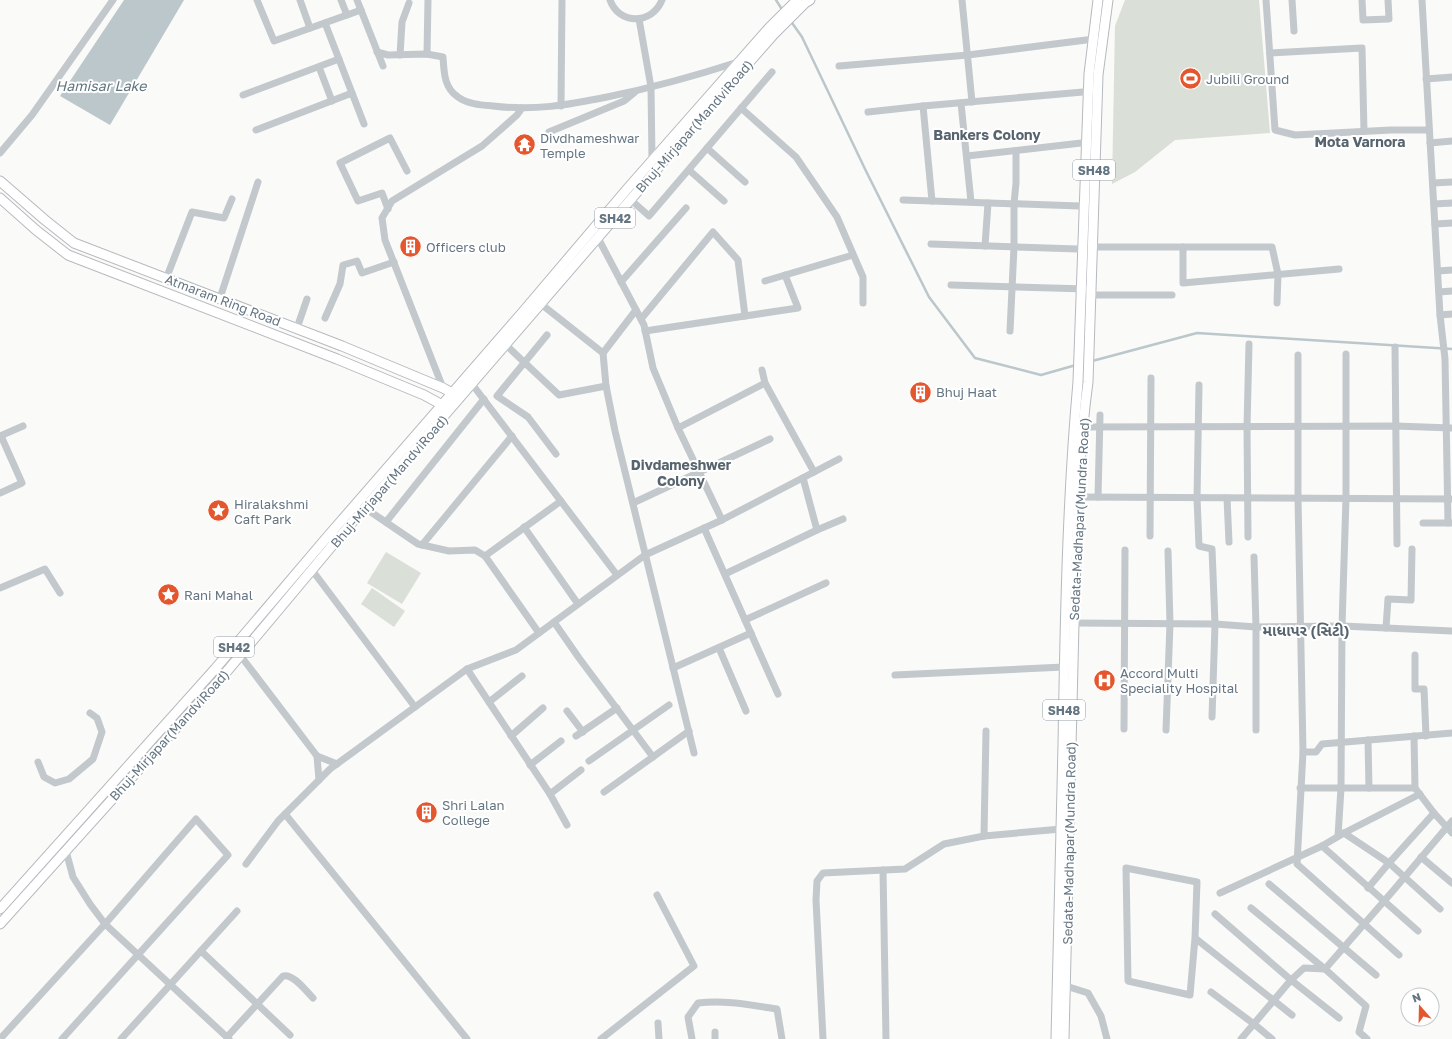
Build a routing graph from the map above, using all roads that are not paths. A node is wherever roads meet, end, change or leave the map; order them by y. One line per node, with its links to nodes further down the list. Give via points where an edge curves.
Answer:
1 (114, 0): 64 (street, via 32,115)
2 (257, 0): 24 (street, via 274,41)
3 (300, 0): 24 (street)
4 (341, 0): 21 (street)
5 (357, 0): 20 (street)
6 (428, 0): 30 (street)
7 (562, 0): 49 (street)
8 (610, 0): 22 (street, via 621,15)
9 (662, 0): 22 (street, via 650,15)
10 (962, 0): 32 (street)
11 (1098, 0): 27 (main road, Sedata-Madhapar(Mundra Road) / SH48)
12 (1108, 0): 27 (main road, Sedata-Madhapar(Mundra Road) / SH48)
13 (1266, 0): 29 (street)
14 (1292, 0): 26 (street)
15 (1362, 0): 16 (street, via 1363,20 1389,19)
16 (1388, 0)
17 (1422, 0): 40 (street)
18 (804, 1): 25 (main road, SH42)
19 (409, 3): 31 (street, via 402,22)
20 (361, 10): 21 (street); 28 (street)
21 (347, 15): 23 (street)
22 (638, 19): 41 (street)
23 (325, 22): 24 (street); 33 (street)
24 (310, 28)
25 (772, 31): 34 (main road, Bhuj-Mirjapar(MandviRoad) / SH42); 76 (main road, Bhuj-Mirjapar(MandviRoad) / SH42)
26 (1294, 31)
27 (1098, 39): 32 (street); 60 (main road, Sedata-Madhapar(Mundra Road) / SH48, via 1098,75)
28 (377, 52): 31 (street); 36 (street)
29 (1270, 53): 57 (street, via 1275,130 1295,134); 57 (street, via 1362,48)
30 (427, 54): 31 (street); 51 (street, via 443,57 448,87 458,98 479,105)
31 (400, 55)
32 (968, 55): 37 (street); 47 (street)
33 (339, 59): 35 (street); 44 (street)
34 (738, 62): 41 (street); 66 (main road, Bhuj-Mirjapar(MandviRoad) / SH42)
35 (319, 66): 45 (street); 46 (street)
36 (382, 66)
37 (839, 66)
38 (772, 72): 52 (street)
39 (1452, 78): 40 (street)
40 (1426, 79): 56 (street)
41 (651, 87): 42 (street); 66 (street)
42 (637, 91): 49 (street); 58 (street, via 624,101)
43 (1083, 92): 47 (street)
44 (352, 93): 46 (street); 54 (street)
45 (243, 95)
46 (332, 101): 55 (street)
47 (972, 102): 48 (street)
48 (961, 103): 50 (street); 65 (street)
49 (561, 106): 51 (street)
50 (923, 106): 53 (street); 79 (street)
51 (522, 108): 87 (street, via 482,146 392,201)
52 (741, 108): 62 (street); 97 (street, via 796,157 837,217)
53 (868, 112)
54 (364, 124)
55 (256, 130)
56 (1429, 130): 57 (street); 61 (street)
57 (1364, 131)
58 (549, 132)
59 (1452, 141): 61 (street)
60 (1090, 142): 63 (street); 94 (main road, Sedata-Madhapar(Mundra Road) / SH48); 109 (main road, Sedata-Madhapar(Mundra Road) / SH48)
61 (1430, 143): 73 (street)
62 (707, 148): 67 (street); 71 (street)
63 (1016, 151): 65 (street); 83 (street)
64 (0, 153)
65 (967, 156): 80 (street)
66 (652, 160): 142 (main road, Bhuj-Mirjapar(MandviRoad) / SH42)
67 (689, 170): 76 (street, via 649,216); 78 (street)
68 (407, 171): 87 (street, via 390,138 340,163 358,201 382,193)
69 (0, 181): 104 (main road, Atmaram Ring Road, via 74,243)
70 (258, 182): 113 (street)
71 (745, 182)
72 (1452, 182): 73 (street)
73 (1432, 183): 84 (street)
74 (0, 198): 145 (main road, Atmaram Ring Road, via 68,255 337,359)
75 (232, 199): 104 (street, via 224,218 192,212)
76 (631, 200): 90 (main road, Bhuj-Mirjapar(MandviRoad) / SH42)
77 (903, 200): 79 (street)
78 (724, 201)
79 (932, 201): 80 (street)
80 (971, 202): 81 (street)
81 (988, 203): 83 (street); 92 (street)
82 (1452, 203): 84 (street)
83 (1014, 204): 85 (street); 93 (street)
84 (1434, 204): 89 (street)
85 (1080, 206)
86 (686, 208): 106 (street)
87 (388, 209): 98 (street, via 382,218 385,240)
88 (1452, 223): 89 (street)
89 (1435, 224): 101 (street)
90 (598, 238): 106 (street); 117 (main road, Bhuj-Mirjapar(MandviRoad) / SH42)
91 (931, 244): 92 (street)
92 (985, 246): 93 (street)
93 (1014, 247): 96 (street); 108 (street)
94 (1092, 247): 95 (street); 109 (main road, Sedata-Madhapar(Mundra Road) / SH48)
95 (1183, 247): 102 (street, via 1272,247); 102 (street, via 1183,283)
96 (1078, 249)
97 (853, 255): 103 (street); 115 (street, via 863,277)
98 (394, 262): 122 (street, via 362,273 357,261 343,265 340,284); 141 (street)
99 (1339, 269): 102 (street)
100 (1452, 270): 101 (street)
101 (1438, 271): 111 (street)
102 (1278, 274): 116 (street)
103 (785, 275): 105 (street); 121 (street, via 798,308)
104 (166, 278): 113 (main road, Atmaram Ring Road)
105 (765, 281)
106 (621, 282): 118 (street)
107 (951, 285): 108 (street)
108 (1012, 287): 109 (street); 126 (street)
109 (1087, 291): 112 (street); 151 (main road, Sedata-Madhapar(Mundra Road) / SH48, via 1088,382); 223 (main road, Sedata-Madhapar(Mundra Road) / SH48, via 1079,340)
110 (1452, 291): 111 (street)
111 (1439, 292): 120 (street)
112 (1172, 295)
113 (220, 298): 124 (main road, Atmaram Ring Road)
114 (306, 299): 124 (street)
115 (863, 303)
116 (1277, 303)
117 (541, 304): 129 (main road, Bhuj-Mirjapar(MandviRoad) / SH42); 131 (street)
118 (636, 310): 123 (street); 131 (street)
119 (1452, 314): 120 (street)
120 (1440, 315): 158 (street)
121 (746, 316): 123 (street, via 738,260 713,232); 125 (street)
122 (325, 318)
123 (641, 319): 125 (street)
124 (296, 328): 141 (main road, Atmaram Ring Road)
125 (645, 331): 157 (street, via 652,368)
126 (1010, 331)
127 (547, 335): 134 (street)
128 (1249, 344): 155 (street)
129 (506, 345): 134 (street); 138 (main road, Bhuj-Mirjapar(MandviRoad) / SH42)
130 (1395, 347): 150 (street)
131 (603, 353): 140 (street)
132 (1346, 354): 149 (street)
133 (1298, 355): 156 (street)
134 (524, 363): 140 (street, via 559,395); 162 (street, via 497,396 528,418)
135 (762, 370): 137 (street)
136 (1151, 378): 153 (street)
137 (765, 383): 157 (street); 165 (street)
138 (472, 384): 143 (main road, Bhuj-Mirjapar(MandviRoad) / SH42); 144 (street)
139 (1199, 385): 154 (street)
140 (606, 386): 179 (street)
141 (443, 388): 142 (main road, Atmaram Ring Road)
142 (452, 393): 143 (main road, Atmaram Ring Road); 145 (main road, Bhuj-Mirjapar(MandviRoad) / SH42)
143 (461, 398): 146 (main road, Bhuj-Mirjapar(MandviRoad) / SH42)
144 (484, 399): 160 (street); 183 (street)
145 (442, 405): 146 (main road, Atmaram Ring Road); 293 (main road, Bhuj-Mirjapar(MandviRoad) / SH42, via 215,669)
146 (451, 409): 180 (main road, Bhuj-Mirjapar(MandviRoad) / SH42)
147 (1100, 415): 152 (street)
148 (23, 426): 159 (street)
149 (1346, 426): 150 (street); 156 (street); 175 (street)
150 (1395, 426): 158 (street); 176 (street)
151 (1083, 427): 152 (street); 168 (main road, Sedata-Madhapar(Mundra Road) / SH48)
152 (1099, 427): 153 (street); 169 (street)
153 (1151, 427): 154 (street); 170 (street)
154 (1199, 427): 155 (street); 171 (street)
155 (1247, 427): 156 (street); 173 (street)
156 (1298, 427): 174 (street)
157 (678, 428): 164 (street)
158 (1449, 428): 177 (street)
159 (0, 436): 167 (street, via 22,483)
160 (512, 436): 178 (street); 193 (street)
161 (770, 439): 164 (street)
162 (556, 454)
163 (839, 459): 165 (street)
164 (699, 472): 179 (street); 182 (street)
165 (814, 472): 166 (street)
166 (803, 478): 182 (street); 188 (street)
167 (0, 493)
168 (1079, 497): 169 (street); 209 (main road, Sedata-Madhapar(Mundra Road) / SH48)
169 (1098, 497): 170 (street)
170 (1150, 497): 171 (street); 189 (street)
171 (1197, 498): 172 (street); 212 (street, via 1199,546 1212,549)
172 (1227, 498): 173 (street); 191 (street)
173 (1248, 498): 174 (street); 190 (street)
174 (1298, 498): 175 (street); 213 (street)
175 (1346, 498): 176 (street); 214 (street)
176 (1396, 499): 177 (street); 192 (street)
177 (1450, 499): 185 (street)
178 (561, 501): 186 (street); 202 (street)
179 (633, 503): 197 (street)
180 (365, 508): 183 (street); 200 (main road, Bhuj-Mirjapar(MandviRoad) / SH42)
181 (843, 519): 188 (street)
182 (722, 520): 187 (street)
183 (386, 522): 193 (street)
184 (1423, 523): 185 (street)
185 (1450, 523)
186 (524, 527): 198 (street); 206 (street)
187 (704, 528): 197 (street); 201 (street)
188 (817, 530): 201 (street)
189 (1150, 536)
190 (1248, 537)
191 (1229, 542)
192 (1397, 544)
193 (422, 545): 198 (street, via 448,551 475,550)
194 (1412, 549): 216 (street, via 1411,600 1388,599)
195 (1125, 550): 210 (street)
196 (1168, 551): 211 (street)
197 (645, 555): 202 (street); 224 (street)
198 (485, 556): 218 (street)
199 (1254, 557): 215 (street)
200 (312, 570): 221 (main road, Bhuj-Mirjapar(MandviRoad) / SH42); 231 (street)
201 (725, 574): 207 (street)
202 (617, 576): 206 (street)
203 (826, 583): 207 (street)
204 (0, 588): 205 (street, via 45,569)
205 (60, 593)
206 (578, 604): 208 (street)
207 (745, 620): 219 (street)
208 (554, 622): 218 (street); 233 (street)
209 (1074, 623): 210 (street); 310 (main road, Sedata-Madhapar(Mundra Road) / SH48)
210 (1124, 624): 211 (street); 238 (street)
211 (1170, 624): 212 (street); 240 (street)
212 (1215, 624): 215 (street); 237 (street)
213 (1300, 625): 214 (street); 215 (street); 253 (street)
214 (1342, 626): 216 (street); 252 (street)
215 (1256, 627): 241 (street)
216 (1386, 628): 217 (street)
217 (1452, 631)
218 (539, 633): 225 (street, via 516,650)
219 (751, 633): 220 (street); 228 (street)
220 (719, 648): 224 (street); 235 (street)
221 (240, 655): 255 (street); 279 (main road, Bhuj-Mirjapar(MandviRoad) / SH42)
222 (1415, 655): 249 (street, via 1416,689 1424,689)
223 (1064, 667): 226 (street); 274 (main road, Sedata-Madhapar(Mundra Road) / SH48)
224 (673, 668): 242 (street)
225 (467, 669): 229 (street); 231 (street)
226 (895, 675)
227 (522, 676): 229 (street)
228 (778, 694)
229 (489, 702): 246 (street)
230 (669, 705): 239 (street)
231 (415, 707): 259 (street)
232 (543, 708): 246 (street)
233 (616, 708): 239 (street); 244 (street)
234 (567, 711): 244 (street)
235 (746, 711)
236 (90, 713): 258 (street, via 97,718 102,732 93,759 70,779 55,783 44,777)
237 (1212, 717)
238 (1124, 729)
239 (633, 730): 256 (street); 257 (street)
240 (1166, 730)
241 (1256, 730)
242 (689, 731): 254 (street); 256 (street)
243 (986, 731): 277 (street)
244 (583, 732): 247 (street)
245 (1452, 733): 249 (street)
246 (511, 736): 260 (street)
247 (576, 736)
248 (1414, 736): 249 (street); 250 (street); 266 (street)
249 (1426, 736)
250 (1368, 740): 252 (street); 265 (street)
251 (561, 741): 260 (street)
252 (1342, 742): 253 (street, via 1322,744 1316,752); 264 (street)
253 (1303, 752): 263 (street)
254 (694, 753)
255 (317, 756): 259 (street); 262 (street)
256 (653, 757): 267 (street)
257 (589, 761)
258 (38, 762)
259 (337, 764): 262 (street)
260 (530, 765): 268 (street)
261 (581, 770): 268 (street)
262 (320, 780): 270 (street)
263 (1300, 788): 264 (street); 280 (street)
264 (1341, 788): 265 (street); 276 (street)
265 (1369, 788): 266 (street)
266 (1417, 791): 269 (street); 276 (street)
267 (604, 792)
268 (550, 794): 272 (street)
269 (1434, 813): 273 (street); 282 (street)
270 (285, 814): 283 (street); 324 (street)
271 (1452, 821): 273 (street)
272 (567, 825)
273 (1446, 828): 275 (street); 281 (street)
274 (1061, 829): 277 (street); 331 (main road, Sedata-Madhapar(Mundra Road) / SH48)
275 (1452, 833)
276 (1341, 835): 278 (street); 282 (street)
277 (984, 836): 284 (street, via 944,844 905,869)
278 (1322, 846): 280 (street); 288 (street)
279 (66, 851): 297 (main road, Bhuj-Mirjapar(MandviRoad) / SH42); 298 (street, via 73,877)
280 (1297, 857): 289 (street); 299 (street, via 1297,864)
281 (1421, 857): 285 (street); 286 (street)
282 (1389, 863): 285 (street); 288 (street)
283 (246, 864)
284 (883, 870): 329 (street, via 823,873 817,881); 330 (street)
285 (1405, 877): 291 (street); 294 (street)
286 (1452, 883)
287 (1269, 884): 302 (street)
288 (1368, 888): 291 (street)
289 (1220, 892)
290 (657, 895): 325 (street, via 694,966)
291 (1384, 902): 299 (street); 300 (street)
292 (1250, 908): 306 (street)
293 (0, 909)
294 (1440, 909)
295 (237, 911): 303 (street)
296 (1215, 914): 308 (street)
297 (0, 924)
298 (105, 924): 304 (street); 304 (street, via 196,819 228,855); 321 (street)
299 (1364, 924): 302 (street); 305 (street)
300 (1418, 931)
301 (1195, 938): 301 (street, via 1190,995 1128,981 1126,868 1197,882); 313 (street)
302 (1344, 947): 306 (street); 307 (street)
303 (201, 951): 309 (street); 314 (street)
304 (138, 954): 309 (street); 322 (street)
305 (1399, 955)
306 (1325, 969): 308 (street, via 1304,968); 336 (street, via 1366,1006 1359,1032)
307 (1376, 975)
308 (1291, 980): 313 (street); 316 (street)
309 (171, 985): 320 (street); 323 (street)
310 (1066, 986): 332 (main road, Sedata-Madhapar(Mundra Road) / SH48); 333 (street, via 1088,993 1101,1016)
311 (1211, 992): 318 (street)
312 (313, 998): 314 (street, via 287,975)
313 (1274, 1000): 315 (street); 318 (street)
314 (258, 1005): 319 (street); 320 (street)
315 (1292, 1015)
316 (1339, 1018)
317 (658, 1022): 326 (street)
318 (1254, 1024): 334 (street); 335 (street)
319 (290, 1035)
320 (228, 1038)
321 (0, 1039)
322 (62, 1039)
323 (121, 1039)
324 (467, 1039)
325 (600, 1039)
326 (659, 1039)
327 (692, 1039): 328 (street, via 688,1017 698,1003 717,1001 777,1009)
328 (782, 1039)
329 (823, 1039)
330 (886, 1039)
331 (1056, 1039)
332 (1064, 1039)
333 (1107, 1039)
334 (1241, 1039)
335 (1272, 1039)
336 (1367, 1039)

